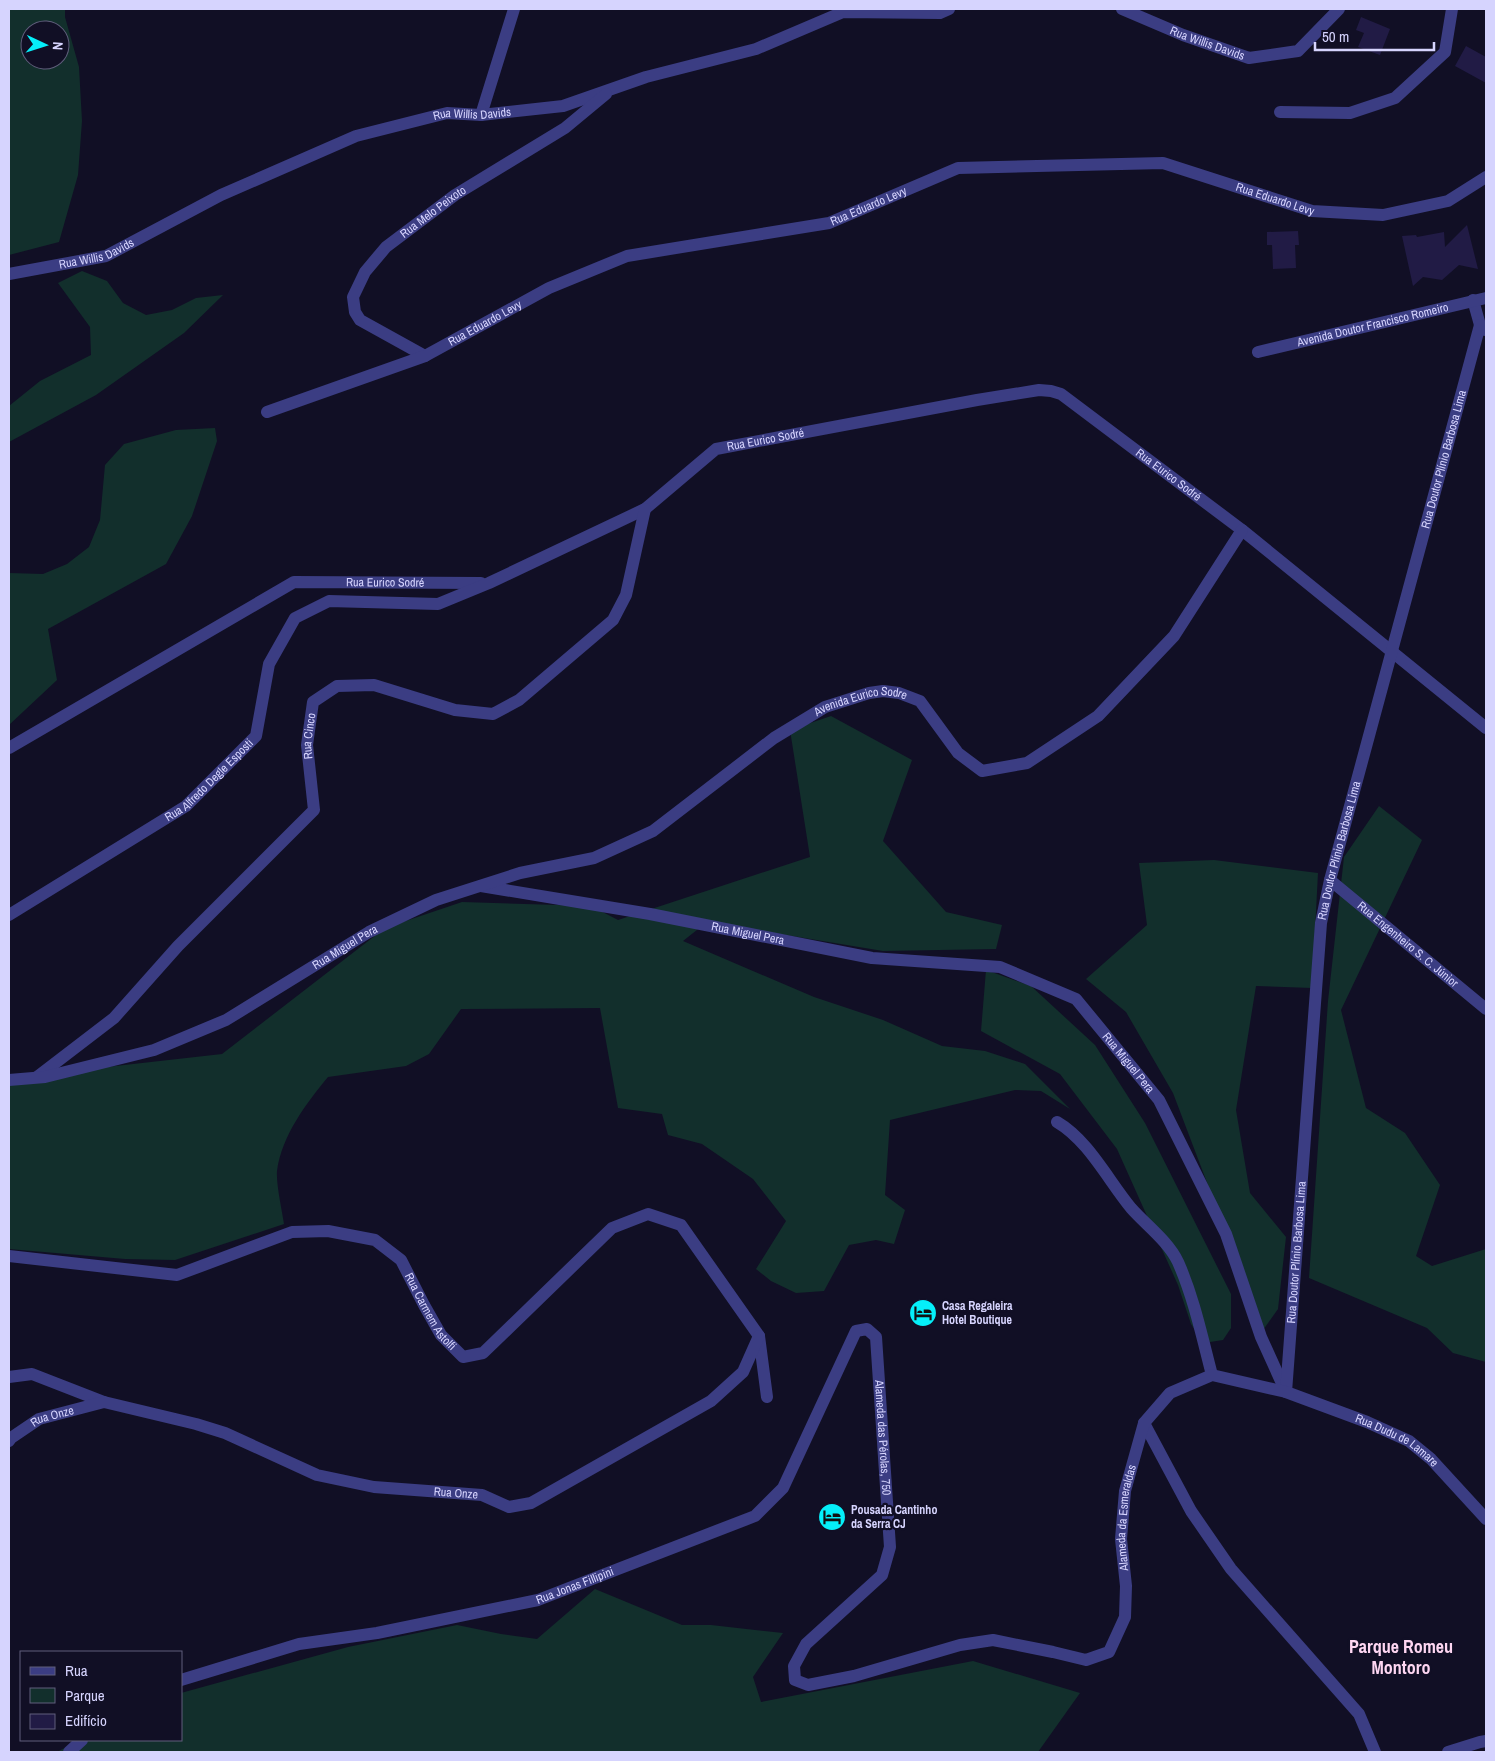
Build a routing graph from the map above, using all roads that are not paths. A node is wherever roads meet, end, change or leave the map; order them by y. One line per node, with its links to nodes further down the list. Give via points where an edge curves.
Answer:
1 (514, 9): 8 (street)
2 (949, 9): 6 (street, Rua Willis Davids, via 940,13 843,12 756,49 646,77)
3 (1122, 9): 4 (street, Rua Willis Davids, via 1249,58 1298,51)
4 (1339, 9)
5 (1452, 9): 7 (street, via 1445,52 1394,98 1350,113)
6 (611, 90): 8 (street, Rua Willis Davids, via 563,106); 14 (street, Rua Melo Peixoto, via 565,128 455,195 386,247 365,272 353,297 354,312 360,320)
7 (1280, 112)
8 (482, 116): 10 (street, Rua Willis Davids, via 447,113 356,136 221,195 106,256)
9 (1486, 177): 14 (street, Rua Eduardo Levy, via 1448,200 1383,215 1312,211 1163,163 958,168 829,223 627,256 549,288)
10 (9, 274)
11 (1480, 299): 12 (street); 13 (street, Avenida Doutor Francisco Romeiro)
12 (1483, 328): 19 (street, Rua Doutor Plínio Barbosa Lima)
13 (1258, 352)
14 (425, 356): 15 (street, Rua Eduardo Levy)
15 (267, 412)
16 (645, 509): 17 (street, Rua Eurico Sodré, via 716,450 1039,390 1060,394); 18 (street, Rua Eurico Sodré); 26 (street, Rua Cinco, via 626,595 613,620 519,700 493,714 455,710 374,685 355,685 337,686 313,702 306,745 314,810 178,946 114,1018)
17 (1242, 530): 19 (street, Rua Eurico Sodré); 23 (street, Avenida Eurico Sodre, via 1174,636 1098,716 1027,763 982,771 958,753 920,701 899,693 869,693 824,708 774,738 653,832 594,858 520,873)
18 (489, 583): 21 (street, Rua Eurico Sodré, via 294,582); 24 (street, Rua Alfredo Degle Esposti, via 438,604 329,601 294,618 269,664 256,736 186,806)
19 (1392, 652): 20 (street, Rua Eurico Sodré); 22 (street, Rua Doutor Plínio Barbosa Lima)
20 (1486, 728)
21 (9, 748)
22 (1330, 880): 25 (street, Rua Engenheiro S. C. Júnior); 34 (street, Rua Doutor Plínio Barbosa Lima, via 1322,923)
23 (479, 886): 26 (street, Rua Miguel Pera, via 436,900 369,932 226,1020 154,1050); 34 (street, Rua Miguel Pera, via 650,914 872,958 1000,967 1076,999 1159,1100 1226,1234 1260,1337)
24 (9, 914)
25 (1486, 1009)
26 (36, 1078): 27 (street, Rua Miguel Pera)
27 (9, 1080)
28 (1057, 1122): 32 (street, via 1074,1134 1178,1262)
29 (9, 1256): 31 (street, Rua Carmem Astolfi, via 177,1275 292,1232 328,1231 374,1240 402,1260 441,1334 463,1358 483,1353 612,1228 648,1214 681,1225)
30 (856, 1331): 40 (street, Alameda das Pérolas, 750, via 867,1329 876,1337 890,1547 882,1575 806,1644 794,1666 795,1680 808,1685 854,1676 960,1645); 41 (street, Rua Jonas Fillipini, via 784,1488 754,1516 538,1600 377,1633 300,1644)
31 (759, 1336): 35 (street, Rua Carmem Astolfi); 36 (street, Rua Onze, via 743,1372 711,1401 531,1503 509,1507 482,1495 374,1487 317,1475 225,1433)
32 (1212, 1375): 34 (street); 37 (street, Alameda da Esmeraldas, via 1170,1393)
33 (9, 1377): 36 (street, Rua Onze, via 32,1374)
34 (1286, 1392): 39 (street, Rua Dudu de Lamare, via 1409,1441 1431,1459)
35 (767, 1397)
36 (104, 1402): 38 (street, Rua Onze, via 39,1419)
37 (1144, 1423): 40 (street, Alameda da Esmeraldas, via 1125,1491 1122,1539 1125,1617 1109,1652 1086,1660); 45 (street, via 1191,1511 1231,1569 1359,1714)
38 (9, 1441)
39 (1486, 1520)
40 (993, 1640)
41 (182, 1680)
42 (81, 1741): 44 (street)
43 (1486, 1741): 46 (street)
44 (69, 1752)
45 (1374, 1752)
46 (1448, 1752)

